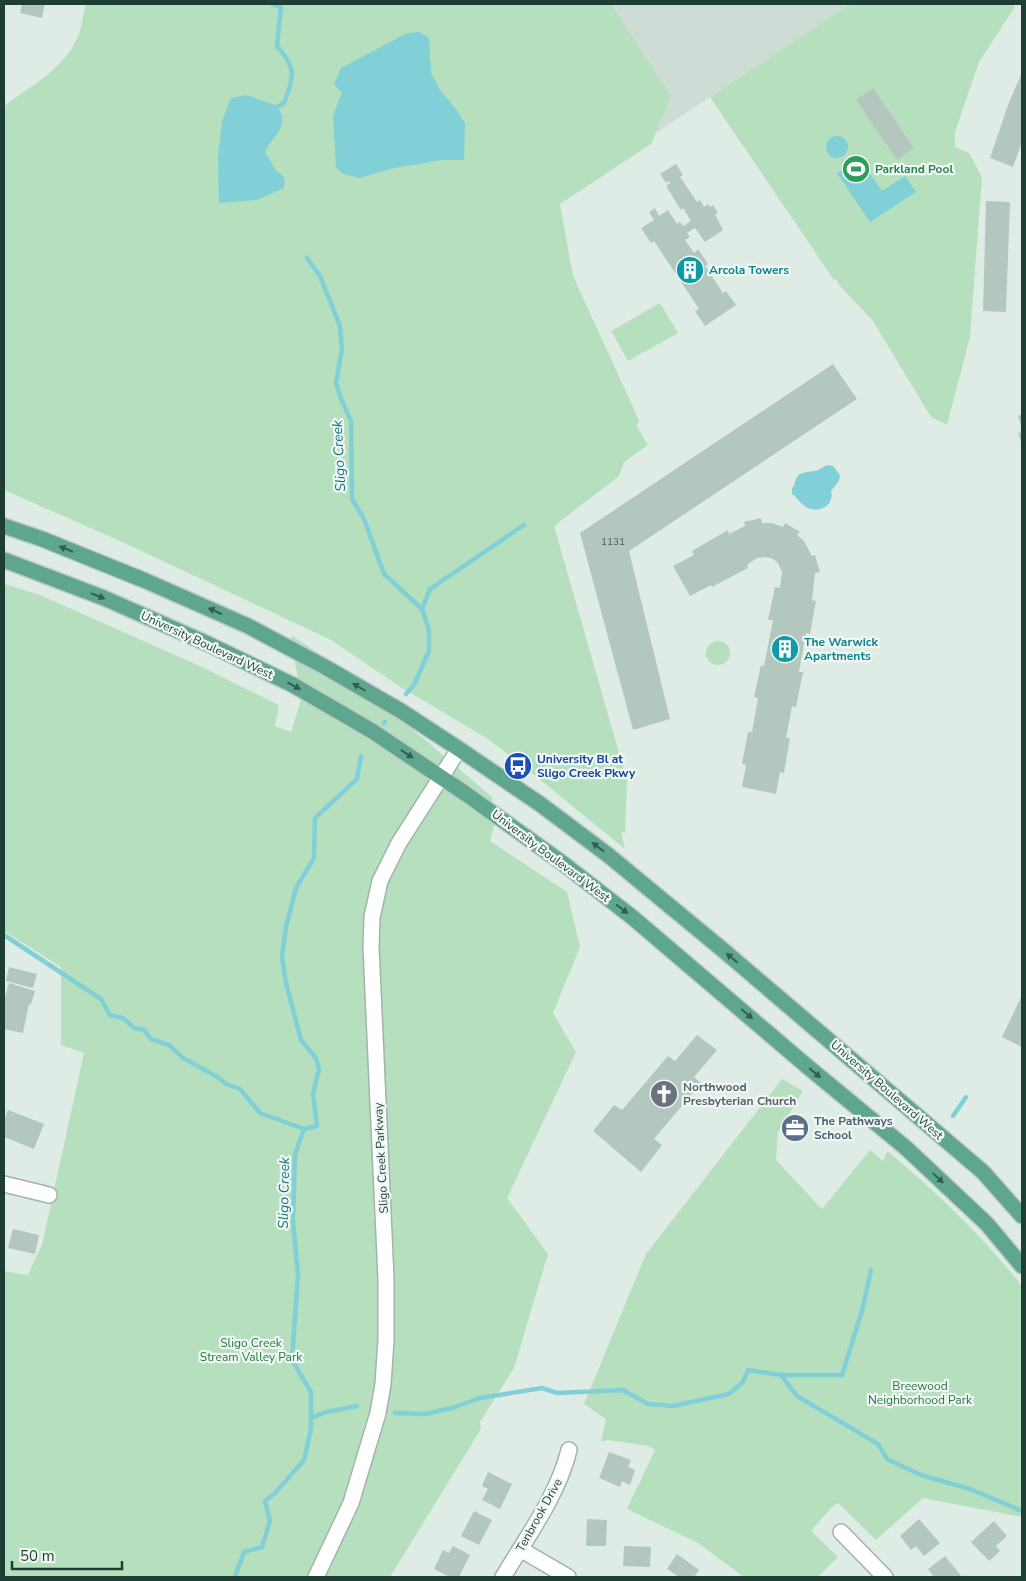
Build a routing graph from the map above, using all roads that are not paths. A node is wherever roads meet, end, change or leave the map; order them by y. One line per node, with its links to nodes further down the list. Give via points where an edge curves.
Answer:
1 (4, 526): 3 (main road, University Boulevard West, one-way to 1, via 402,711 248,626 146,581)
2 (4, 560): 4 (main road, University Boulevard West, one-way to 4, via 112,602 293,685)
3 (460, 749): 4 (street, Sligo Creek Parkway); 7 (main road, University Boulevard West, one-way to 3, via 983,1172 694,926 608,855)
4 (442, 777): 8 (main road, University Boulevard West, one-way to 8, via 632,917 906,1148 987,1224); 12 (street, Sligo Creek Parkway, via 400,842 380,881 372,917 386,1279 383,1384 378,1413 351,1503)
5 (4, 1184): 6 (street)
6 (49, 1195)
7 (1022, 1216)
8 (1022, 1266)
9 (569, 1450): 11 (street, Tenbrook Drive, via 556,1488)
10 (841, 1532): 15 (street)
11 (520, 1548): 13 (street, Tenbrook Drive); 14 (street)
12 (316, 1577)
13 (502, 1577)
14 (568, 1577)
15 (885, 1577)

